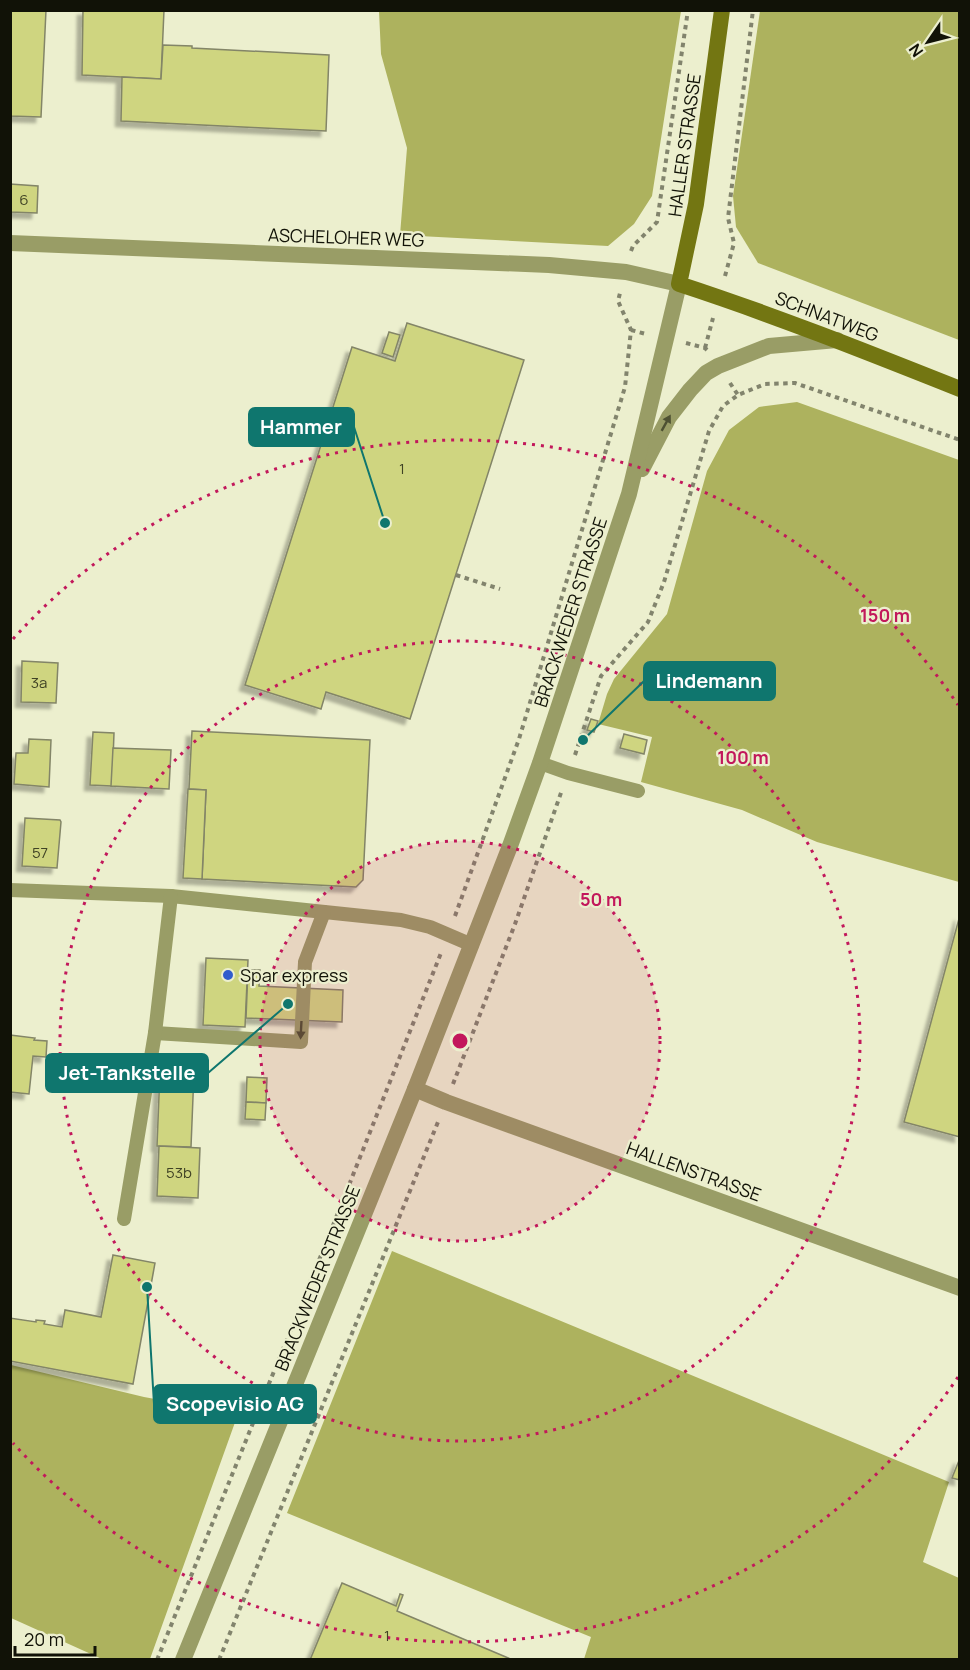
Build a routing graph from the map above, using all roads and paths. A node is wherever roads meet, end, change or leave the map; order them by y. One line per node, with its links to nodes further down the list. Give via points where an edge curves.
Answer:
1 (688, 10): 6 (path, via 657,222)
2 (722, 10): 7 (main road, HALLER STRASSE, via 696,204)
3 (753, 10): 5 (path, via 728,218)
4 (10, 243): 7 (street, ASCHELOHER WEG, via 549,265 626,272)
5 (734, 243)
6 (633, 246)
7 (679, 284): 9 (main road, SCHNATWEG); 12 (street, BRACKWEDER STRASSE)
8 (618, 301): 21 (path, via 631,330 625,387 519,739)
9 (837, 340): 10 (main road, SCHNATWEG); 12 (street, one-way to 9, via 669,417 706,374 769,346)
10 (960, 389)
11 (960, 440): 16 (path, via 795,383 765,384 723,406 710,431 648,622 602,676)
12 (629, 494): 15 (street, BRACKWEDER STRASSE)
13 (456, 575): 14 (path)
14 (500, 589)
15 (540, 764): 16 (lane); 22 (street, BRACKWEDER STRASSE)
16 (568, 773): 17 (lane); 25 (path)
17 (638, 791)
18 (10, 890): 19 (lane)
19 (171, 896): 20 (lane); 23 (lane)
20 (324, 912): 21 (lane, via 401,920); 23 (lane, one-way to 23, via 305,962 301,1042)
21 (448, 935): 22 (lane); 28 (path)
22 (472, 945): 24 (street, BRACKWEDER STRASSE)
23 (155, 1033): 26 (lane)
24 (415, 1089): 25 (street, HALLENSTRASSE); 29 (street, BRACKWEDER STRASSE)
25 (446, 1102): 27 (street, HALLENSTRASSE); 30 (path)
26 (124, 1219)
27 (960, 1288)
28 (157, 1659)
29 (183, 1659)
30 (219, 1659)

